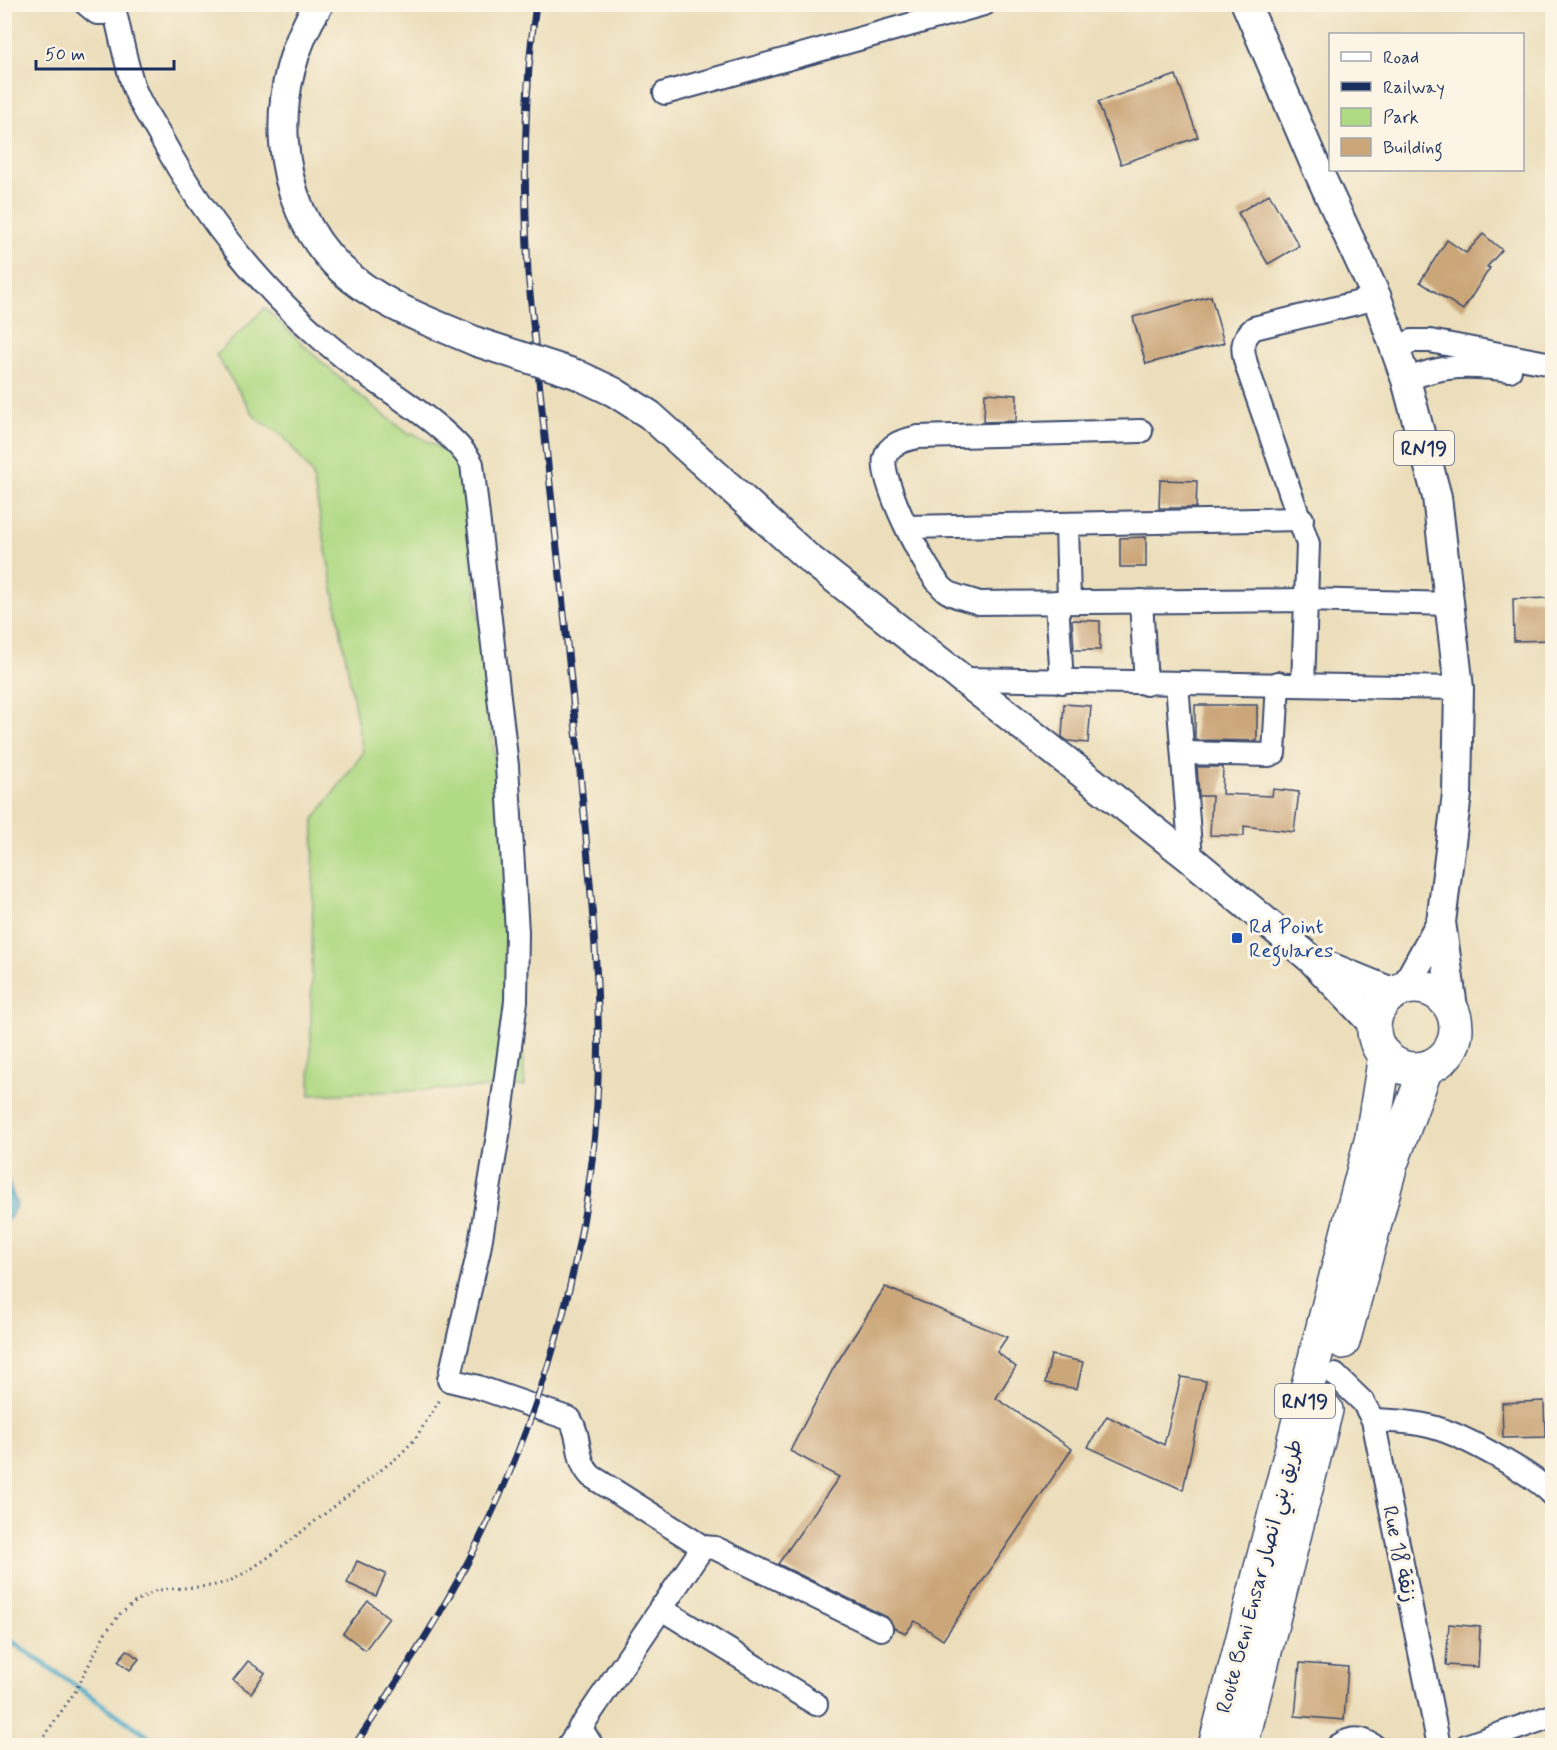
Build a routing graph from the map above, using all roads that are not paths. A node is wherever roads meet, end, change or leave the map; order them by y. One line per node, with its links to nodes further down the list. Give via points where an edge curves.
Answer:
1 (86, 4): 5 (street, via 97,13 104,13)
2 (319, 4): 21 (main road, bridge, via 298,43 287,80 282,120 288,170 302,216 330,257 369,291 402,309 477,342 576,374 650,415 806,556)
3 (984, 4): 6 (street)
4 (1246, 4): 7 (main road, RN19)
5 (113, 5): 39 (street, via 135,90 197,201 241,259 298,319 385,390 448,434 465,449 472,464 503,724 517,932 516,989 507,1076 481,1239 449,1380 570,1419 578,1435 584,1468 591,1476)
6 (665, 93)
7 (1377, 298): 8 (main road, RN19); 14 (street, via 1254,328 1244,336 1242,349 1247,367)
8 (1395, 348): 9 (street, via 1412,341 1430,340); 12 (main road, RN19)
9 (1463, 356): 10 (street); 11 (street); 12 (street)
10 (1552, 364)
11 (1552, 377)
12 (1406, 380): 20 (main road, RN19, via 1437,497)
13 (1142, 431): 16 (street, via 918,437 899,442 884,459 887,479)
14 (1302, 519): 15 (street); 17 (street, via 1308,544)
15 (1067, 524): 16 (street); 18 (street)
16 (907, 527): 18 (street, via 931,574 946,591 979,603)
17 (1307, 600): 19 (street); 20 (street); 26 (street)
18 (1063, 602): 19 (street); 22 (street)
19 (1141, 602): 24 (street)
20 (1450, 604): 27 (main road, RN19)
21 (964, 679): 22 (street); 29 (main road)
22 (1062, 682): 24 (street)
23 (1278, 682): 25 (street); 26 (street); 28 (street, via 1274,753)
24 (1146, 684): 25 (street)
25 (1177, 684): 28 (street)
26 (1303, 685): 27 (street)
27 (1459, 688): 30 (main road, RN19, via 1457,794)
28 (1184, 753): 29 (street)
29 (1191, 860): 31 (main road)
30 (1441, 922): 32 (main road, RN19); 33 (main road, RN19)
31 (1311, 959): 32 (main road); 34 (main road)
32 (1399, 991): 33 (highway, via 1420,987 1435,992); 34 (highway, RN19, via 1377,1013)
33 (1454, 1015): 35 (highway, RN19, via 1457,1028 1451,1047 1438,1062)
34 (1379, 1040): 35 (highway, via 1397,1065); 45 (highway, Route Beni Ensar طريق بني انصار / RN19, via 1372,1137)
35 (1426, 1068): 36 (highway, Route Beni Ensar طريق بني انصار / RN19, via 1391,1164)
36 (1335, 1375): 37 (street, Rue 18 زنقة, via 1352,1389); 46 (highway, Route Beni Ensar طريق بني انصار / RN19)
37 (1372, 1420): 38 (street, via 1438,1428 1483,1450); 49 (street, Rue 18 زنقة)
38 (1552, 1494)
39 (703, 1547): 40 (street); 41 (street, via 715,1548)
40 (660, 1608): 42 (street); 44 (street)
41 (881, 1629)
42 (816, 1704)
43 (1552, 1716): 50 (street)
44 (580, 1739)
45 (1215, 1746)
46 (1241, 1746)
47 (1338, 1746): 48 (street, via 1349,1738 1362,1739)
48 (1374, 1746)
49 (1439, 1746)
50 (1466, 1746)

